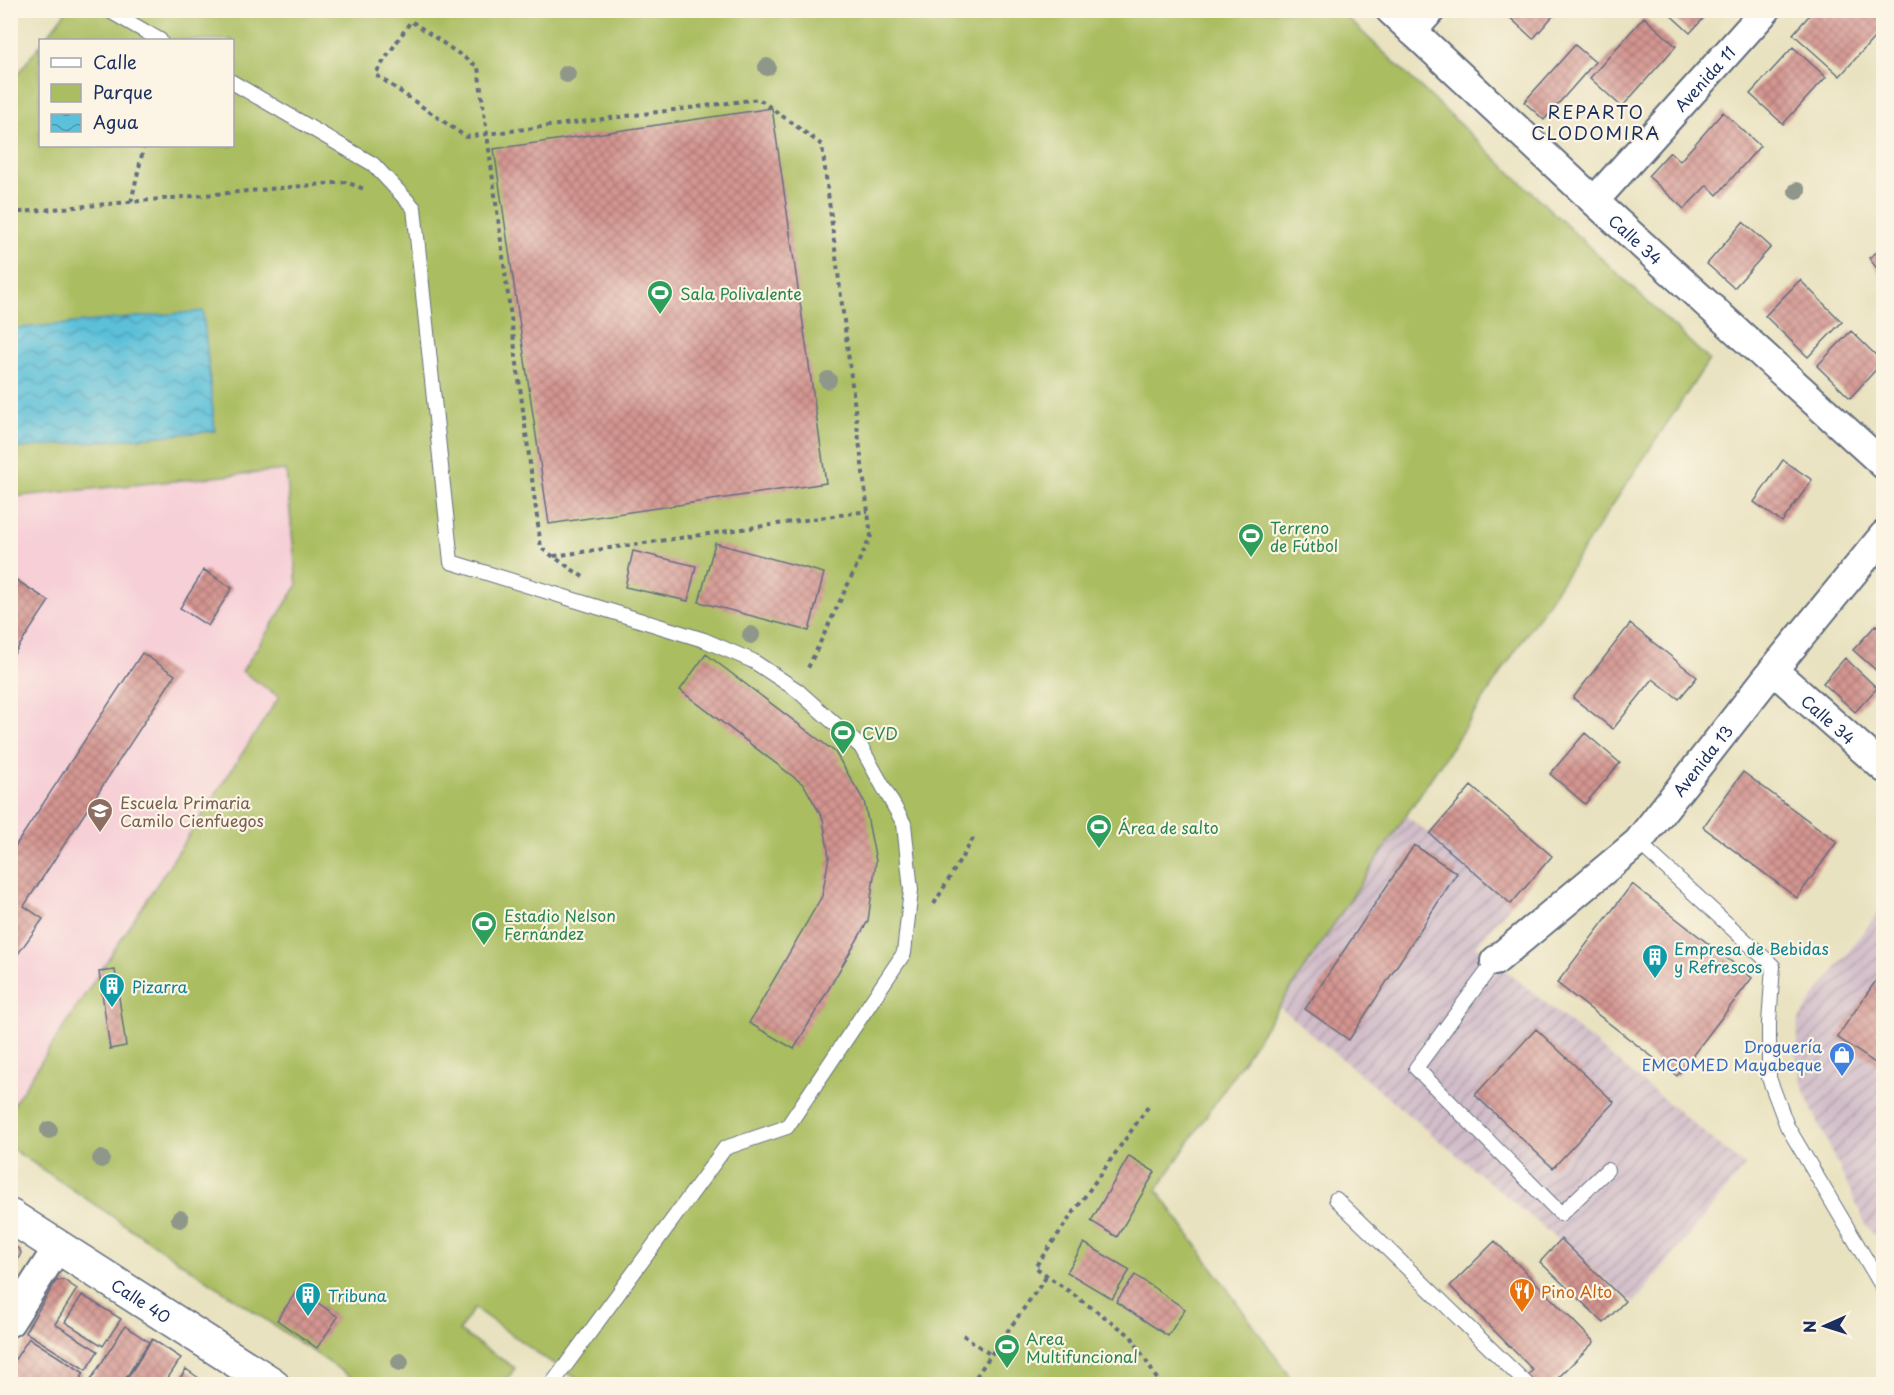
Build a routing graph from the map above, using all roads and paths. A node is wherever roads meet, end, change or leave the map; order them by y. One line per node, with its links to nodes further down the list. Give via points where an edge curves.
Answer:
1 (108, 10): 5 (lane)
2 (1390, 10): 4 (street, Calle 34)
3 (1766, 10): 10 (street, Avenida 11)
4 (1422, 21): 10 (street, Calle 34)
5 (158, 39)
6 (234, 83): 19 (lane, via 372,164 414,208 451,562 704,640 753,661)
7 (487, 134): 7 (path, via 466,137 375,74 411,21 478,67); 14 (path, via 759,99 822,145); 16 (path, via 541,548)
8 (144, 147): 11 (path)
9 (365, 190): 11 (path, via 346,182)
10 (1594, 201): 13 (street, Calle 34)
11 (131, 202): 12 (path)
12 (10, 213)
13 (1884, 465)
14 (868, 511): 16 (path); 19 (path, via 871,536)
15 (1884, 535): 18 (street, Avenida 13)
16 (553, 556): 17 (path)
17 (589, 581)
18 (1773, 670): 20 (street, Calle 34); 22 (street, Avenida 13)
19 (797, 690): 36 (lane, via 861,747 904,824 911,891 904,953 787,1127 725,1148)
20 (1884, 768)
21 (974, 837): 23 (path)
22 (1638, 842): 24 (street, Avenida 13); 31 (lane, via 1773,966 1769,1078 1787,1126)
23 (933, 905)
24 (1495, 962): 26 (lane, via 1416,1068 1561,1214)
25 (1148, 1107): 30 (path, via 1035,1267)
26 (1606, 1170)
27 (1336, 1198): 39 (lane)
28 (10, 1216): 29 (main road, Calle 40)
29 (58, 1247): 32 (street); 35 (main road, Calle 40)
30 (1047, 1276): 34 (path); 38 (path, via 1131,1336)
31 (1883, 1288)
32 (10, 1322)
33 (963, 1335): 34 (path)
34 (991, 1355): 37 (path)
35 (272, 1384)
36 (552, 1384)
37 (971, 1384)
38 (1160, 1384)
39 (1527, 1384)

